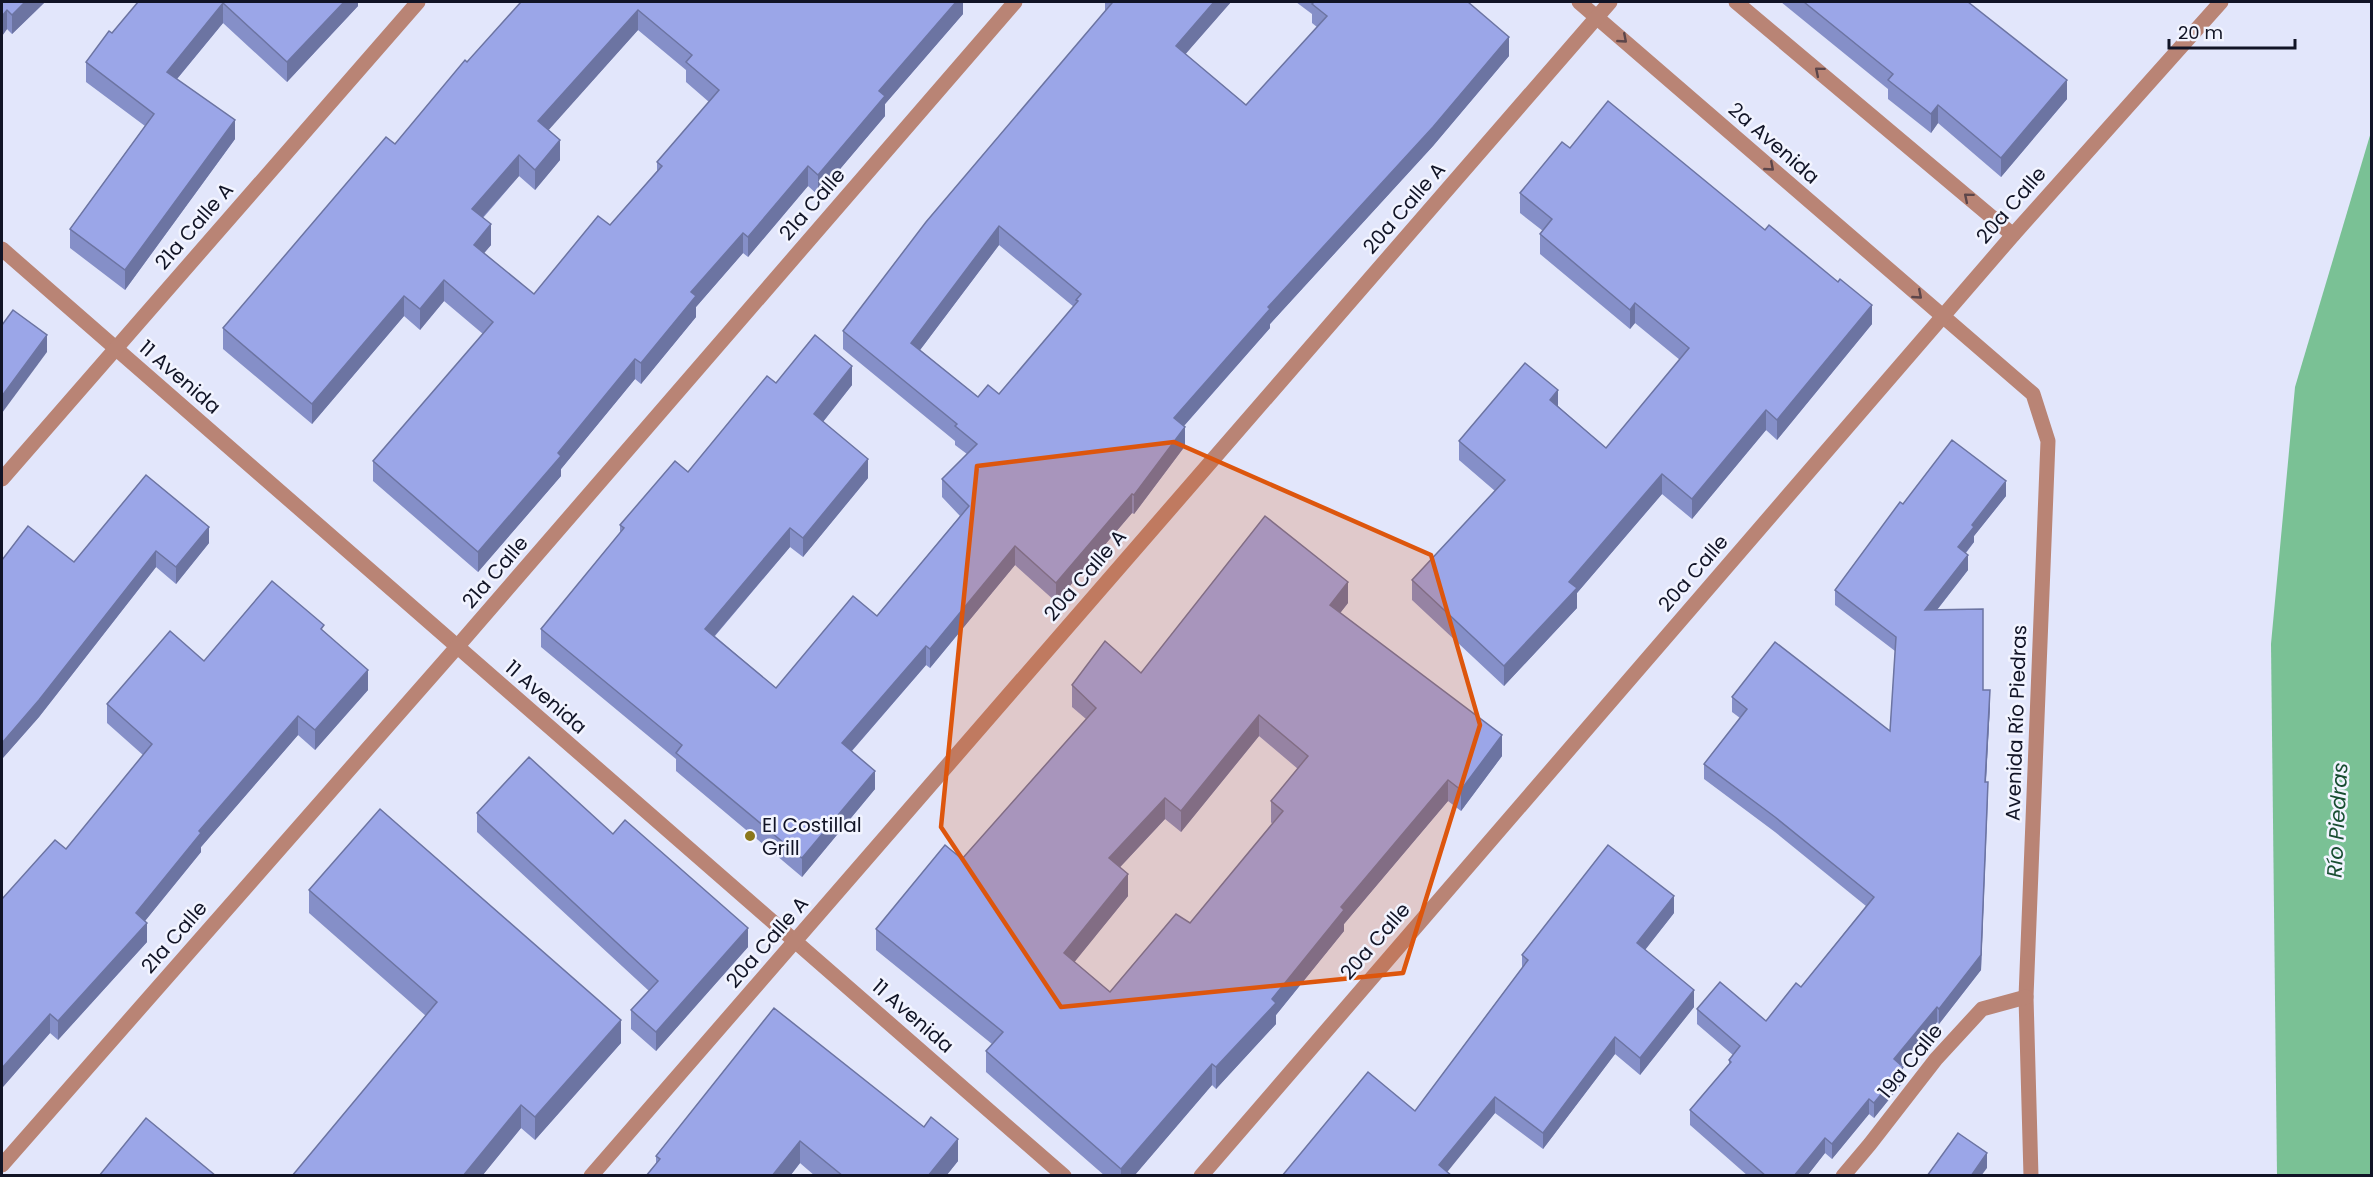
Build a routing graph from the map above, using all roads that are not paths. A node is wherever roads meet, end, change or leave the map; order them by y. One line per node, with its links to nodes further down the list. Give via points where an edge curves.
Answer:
1 (418, 2): 11 (street, 21a Calle A)
2 (1015, 2): 13 (street, 21a Calle)
3 (1579, 2): 7 (street, 2a Avenida)
4 (1610, 2): 7 (street, 20a Calle A)
5 (1736, 2): 8 (street, one-way to 5)
6 (2221, 2): 8 (street, 20a Calle)
7 (1597, 16): 10 (street, 2a Avenida, one-way to 10); 14 (street, 20a Calle A)
8 (2013, 235): 10 (street, 20a Calle)
9 (2, 249): 11 (street, 11 Avenida)
10 (1942, 316): 15 (street, Avenida Río Piedras, via 2033,394 2048,441); 19 (street, 20a Calle)
11 (115, 348): 12 (street, 21a Calle A); 13 (street, 11 Avenida)
12 (2, 479)
13 (457, 647): 14 (street, 11 Avenida); 16 (street, 21a Calle)
14 (795, 941): 17 (street, 20a Calle A); 18 (street, 11 Avenida)
15 (2026, 997): 20 (street, 19a Calle, via 1982,1009 1936,1059); 21 (street, Avenida Río Piedras)
16 (2, 1165)
17 (591, 1176)
18 (1064, 1176)
19 (1201, 1176)
20 (1842, 1176)
21 (2031, 1176)

